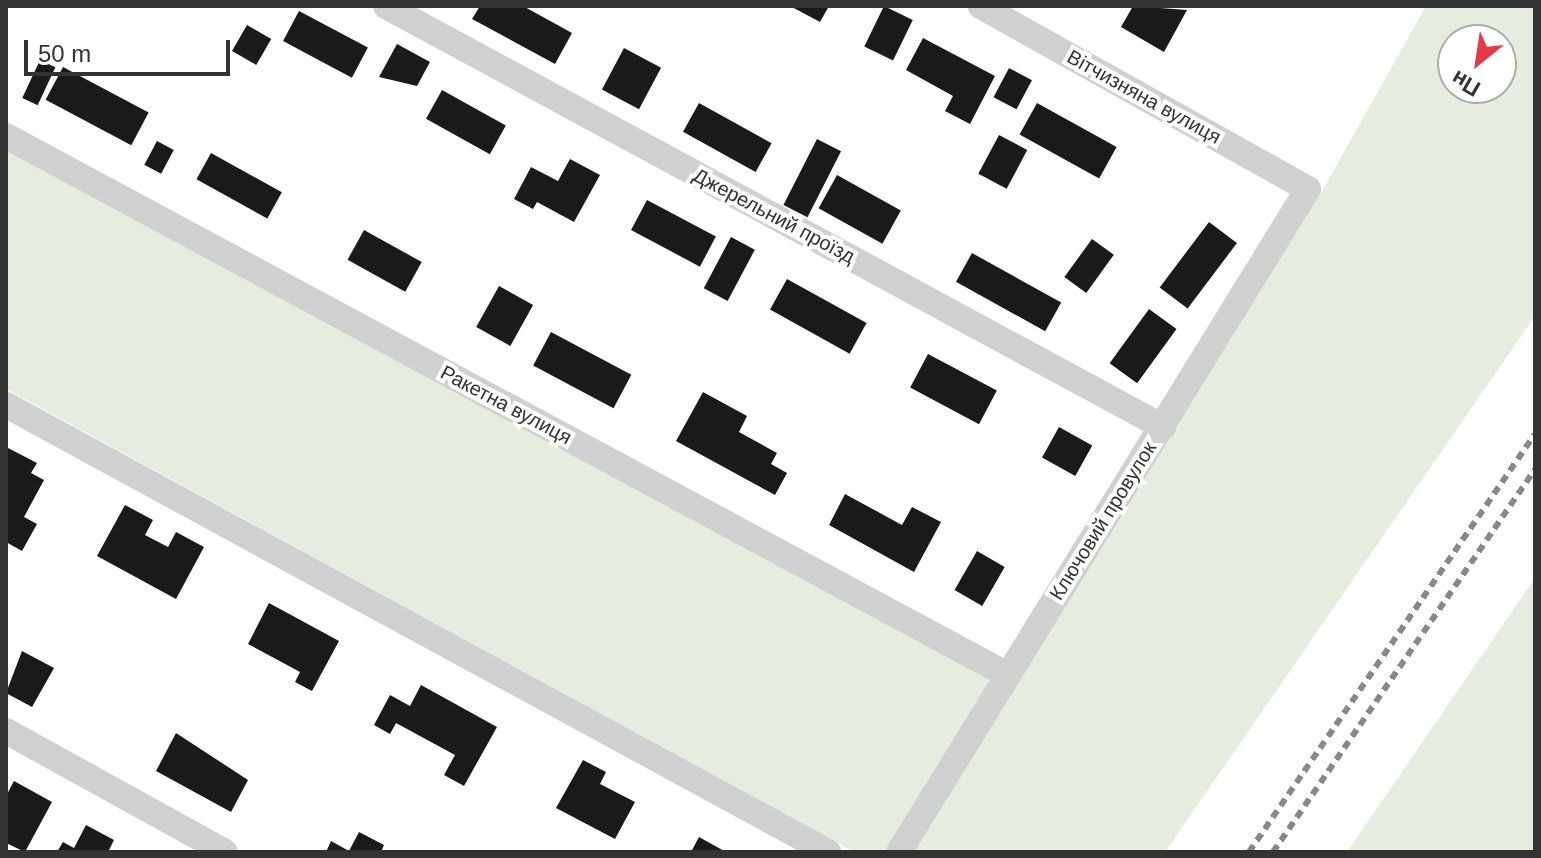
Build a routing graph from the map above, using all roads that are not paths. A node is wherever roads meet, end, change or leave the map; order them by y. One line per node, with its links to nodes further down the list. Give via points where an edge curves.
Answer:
1 (386, 6): 6 (street, Джерельний проїзд)
2 (981, 6): 4 (street, Вітчизняна вулиця)
3 (6, 136): 7 (street, Ракетна вулиця)
4 (1308, 189): 6 (street, Ключовий провулок)
5 (6, 405): 10 (street)
6 (1163, 427): 7 (street, Ключовий провулок)
7 (1006, 674): 11 (street, Ключовий провулок)
8 (6, 731): 9 (street)
9 (225, 852)
10 (828, 852)
11 (899, 852)

